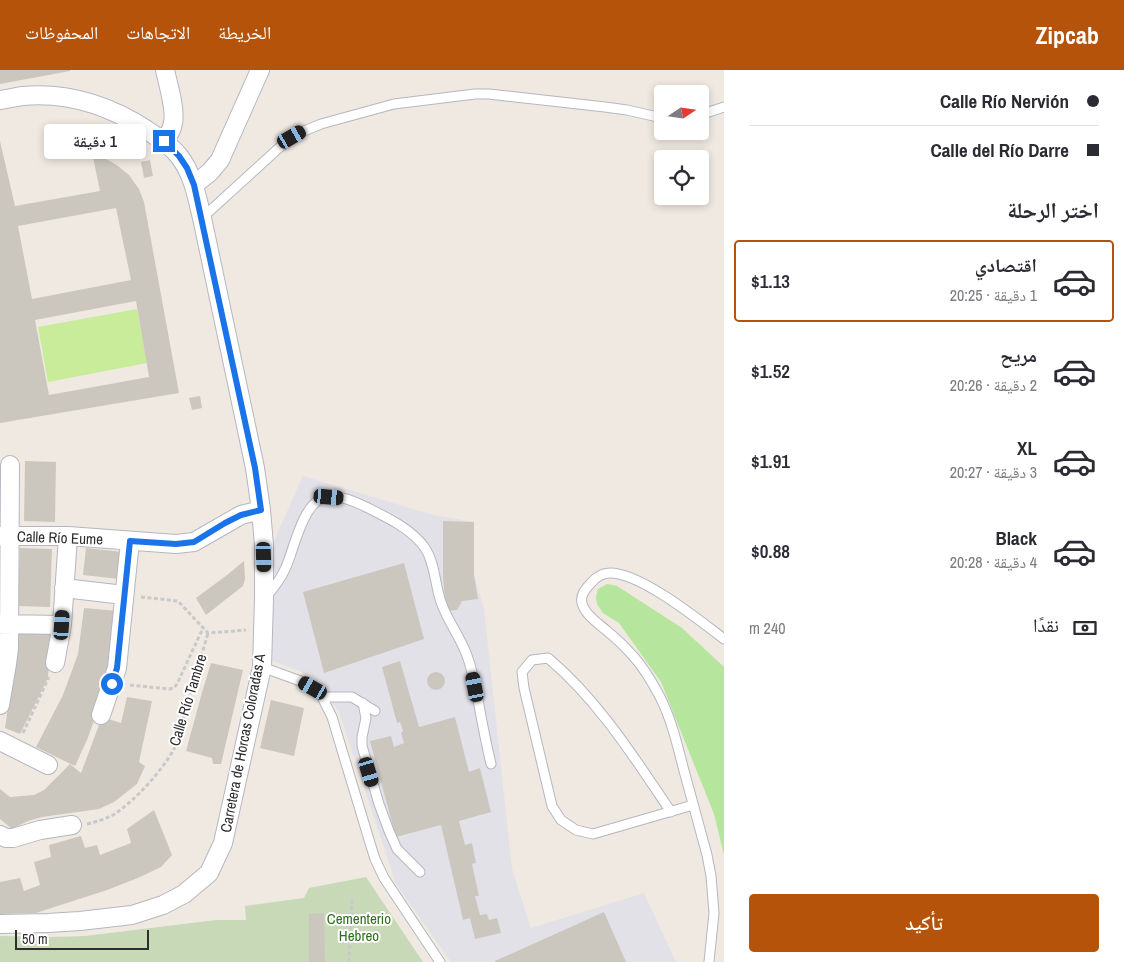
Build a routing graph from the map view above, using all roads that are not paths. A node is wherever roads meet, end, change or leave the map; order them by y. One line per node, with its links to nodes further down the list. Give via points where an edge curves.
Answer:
1 (165, 70): 7 (street, via 174,121)
2 (260, 70): 8 (street, via 220,160)
3 (0, 100): 7 (street, Carretera de Horcas Coloradas A, via 46,95 90,102 131,120)
4 (724, 107): 5 (lane)
5 (709, 112)
6 (654, 116): 9 (lane, via 604,107 489,94 394,104 321,124 292,137)
7 (164, 141): 8 (street, Carretera de Horcas Coloradas A, via 179,156)
8 (194, 185): 9 (street, Carretera de Horcas Coloradas A)
9 (202, 218): 11 (street, Carretera de Horcas Coloradas A)
10 (10, 466): 12 (street)
11 (261, 510): 14 (street, Calle Río Eume, via 241,515 194,542); 17 (street, Carretera de Horcas Coloradas A)
12 (4, 536): 13 (street, Calle Río Eume); 18 (street)
13 (68, 536): 14 (street, Calle Río Eume); 15 (street)
14 (130, 541): 16 (street)
15 (64, 588): 16 (street); 19 (street)
16 (124, 594): 27 (street, via 117,668)
17 (264, 599): 22 (street, Carretera de Horcas Coloradas A); 29 (lane, via 286,568 306,515 322,498 356,502 404,529 426,549 440,601 466,651)
18 (4, 624): 19 (street); 25 (street, via 9,648)
19 (62, 625): 21 (street)
20 (724, 640): 31 (lane, via 638,580 609,573 600,575 583,593 581,602 587,613 636,658 660,696 673,729)
21 (55, 663)
22 (262, 667): 23 (lane, via 303,682); 36 (street, Carretera de Horcas Coloradas A, via 223,843 209,873 184,894 163,905 132,914 80,921)
23 (322, 697): 24 (lane, via 352,697); 37 (lane, via 332,717 375,859 384,878)
24 (363, 703): 26 (lane); 35 (lane, via 366,718 362,746 379,804 397,849)
25 (0, 704)
26 (375, 711)
27 (101, 715)
28 (0, 741): 30 (street)
29 (491, 764)
30 (48, 765)
31 (693, 805): 32 (lane); 38 (lane, via 713,894)
32 (670, 812): 32 (lane, via 593,834 576,830 561,820 552,806 524,688 522,672 532,660 548,658 560,668 623,741)
33 (72, 825): 34 (street)
34 (4, 837)
35 (420, 872)
36 (0, 924)
37 (440, 962)
38 (709, 962)

